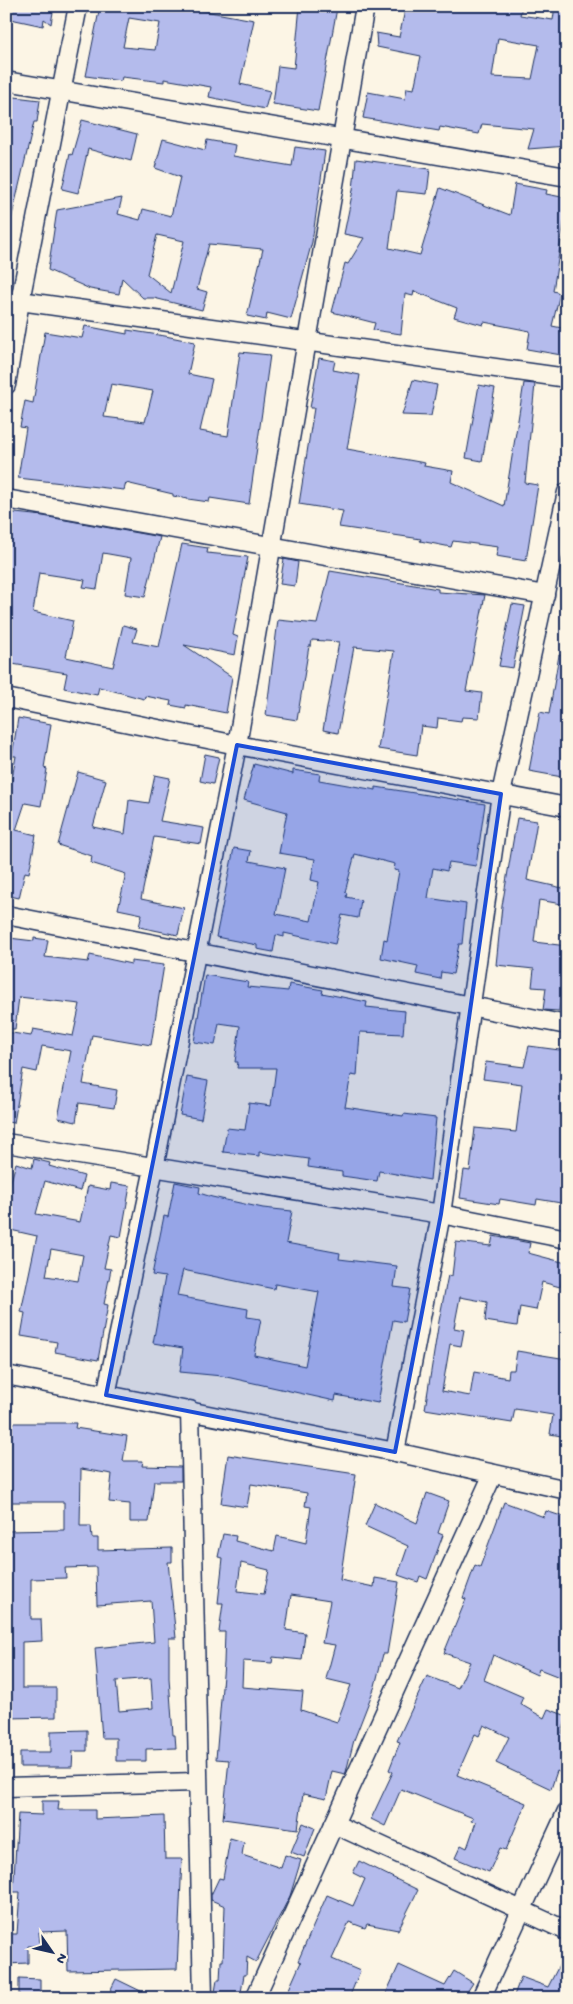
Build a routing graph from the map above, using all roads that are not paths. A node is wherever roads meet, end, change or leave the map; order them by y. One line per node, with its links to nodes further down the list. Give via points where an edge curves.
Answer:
1 (78, 6): 4 (street)
2 (365, 6): 5 (street)
3 (6, 81): 4 (street)
4 (62, 92): 5 (street); 7 (street)
5 (341, 138): 6 (street); 8 (street)
6 (567, 177)
7 (13, 300): 8 (street); 10 (street)
8 (307, 340): 9 (street); 13 (street)
9 (567, 378)
10 (6, 385)
11 (567, 492): 14 (street)
12 (6, 500): 13 (street)
13 (272, 546): 14 (street); 16 (street)
14 (545, 595): 17 (street)
15 (6, 698): 16 (street)
16 (237, 745): 17 (street); 20 (street)
17 (501, 794): 18 (street); 21 (street)
18 (567, 807)
19 (6, 915): 20 (street)
20 (195, 952): 21 (street); 24 (street)
21 (471, 1007): 22 (street); 25 (street)
22 (567, 1024)
23 (6, 1143): 24 (street)
24 (154, 1168): 25 (street); 28 (street)
25 (441, 1214): 26 (street); 30 (street)
26 (567, 1239)
27 (6, 1376): 28 (street)
28 (106, 1395): 29 (street)
29 (190, 1410): 30 (street); 33 (street)
30 (395, 1452): 31 (street)
31 (493, 1474): 32 (street); 36 (street)
32 (567, 1490)
33 (197, 1782): 34 (street); 39 (street)
34 (6, 1787)
35 (567, 1811): 37 (street)
36 (334, 1824): 37 (street); 40 (street)
37 (520, 1909): 38 (street); 41 (street)
38 (567, 1932)
39 (203, 1998)
40 (255, 1998)
41 (481, 1998)

